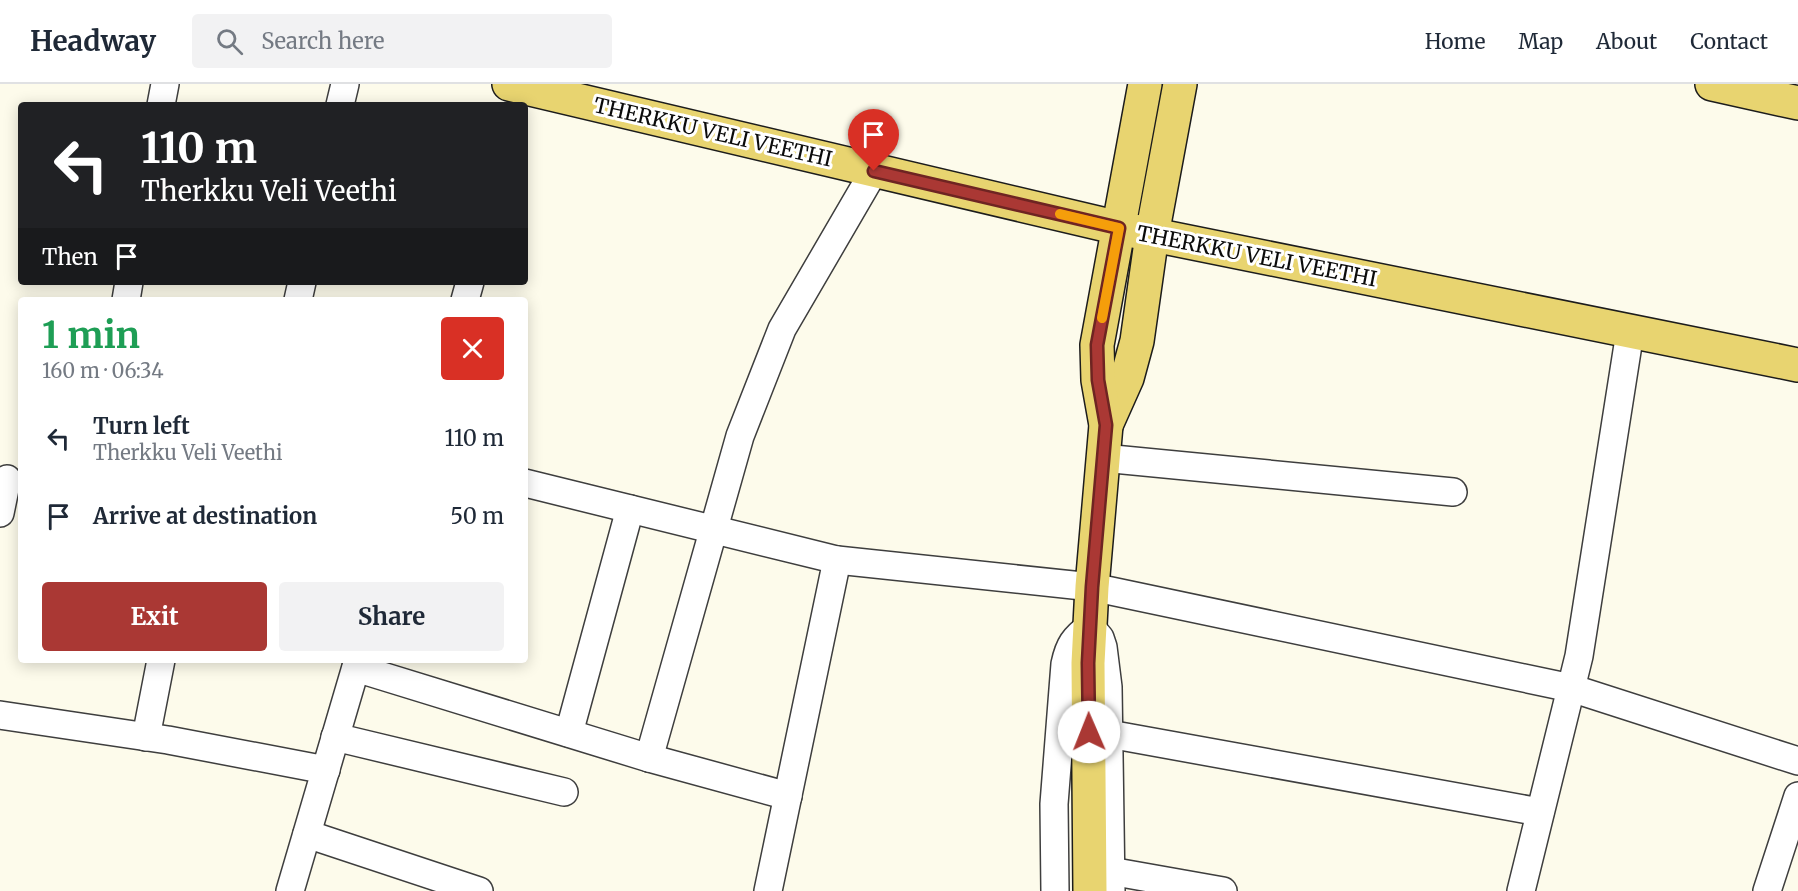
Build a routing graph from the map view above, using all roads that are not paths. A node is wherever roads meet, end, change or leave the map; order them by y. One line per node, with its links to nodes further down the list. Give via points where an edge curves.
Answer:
1 (165, 84): 7 (street)
2 (345, 84): 8 (street)
3 (1145, 84): 11 (main road)
4 (1180, 84): 12 (main road)
5 (1712, 84): 9 (main road)
6 (522, 90): 10 (main road, THERKKU VELI VEETHI)
7 (162, 102)
8 (341, 102)
9 (1798, 103)
10 (874, 171): 11 (main road, THERKKU VELI VEETHI); 22 (street, via 782,329 740,436)
11 (1119, 228): 12 (main road, THERKKU VELI VEETHI); 15 (main road, via 1097,345)
12 (1152, 235): 13 (main road, THERKKU VELI VEETHI); 15 (main road, via 1137,341 1127,378)
13 (1630, 332): 14 (main road, THERKKU VELI VEETHI); 28 (street)
14 (1798, 365)
15 (1106, 425): 16 (main road)
16 (1103, 458): 19 (street); 24 (main road)
17 (9, 479): 21 (street)
18 (528, 484): 20 (street)
19 (1453, 492)
20 (630, 509): 22 (street); 30 (street)
21 (0, 513)
22 (713, 530): 23 (street); 34 (street)
23 (837, 560): 24 (street); 38 (street)
24 (1092, 587): 25 (main road); 28 (street)
25 (1090, 626): 31 (street, via 1100,638 1106,656); 42 (main road, via 1088,663); 46 (street, via 1077,636 1065,664 1054,804)
26 (160, 663): 32 (street)
27 (357, 664): 30 (street); 33 (street)
28 (1571, 688): 35 (street); 40 (street)
29 (0, 715): 32 (street)
30 (569, 733): 34 (street)
31 (1108, 734): 40 (street); 42 (street)
32 (146, 736): 36 (street)
33 (335, 737): 36 (street); 37 (street)
34 (649, 758): 38 (street)
35 (1798, 761)
36 (326, 770): 41 (street)
37 (564, 792)
38 (788, 796): 45 (street)
39 (1798, 796): 49 (street)
40 (1540, 812): 48 (street)
41 (307, 834): 43 (street); 44 (street)
42 (1104, 884): 47 (street)
43 (290, 891)
44 (478, 891)
45 (768, 891)
46 (1055, 891)
47 (1223, 891)
48 (1521, 891)
49 (1767, 891)

